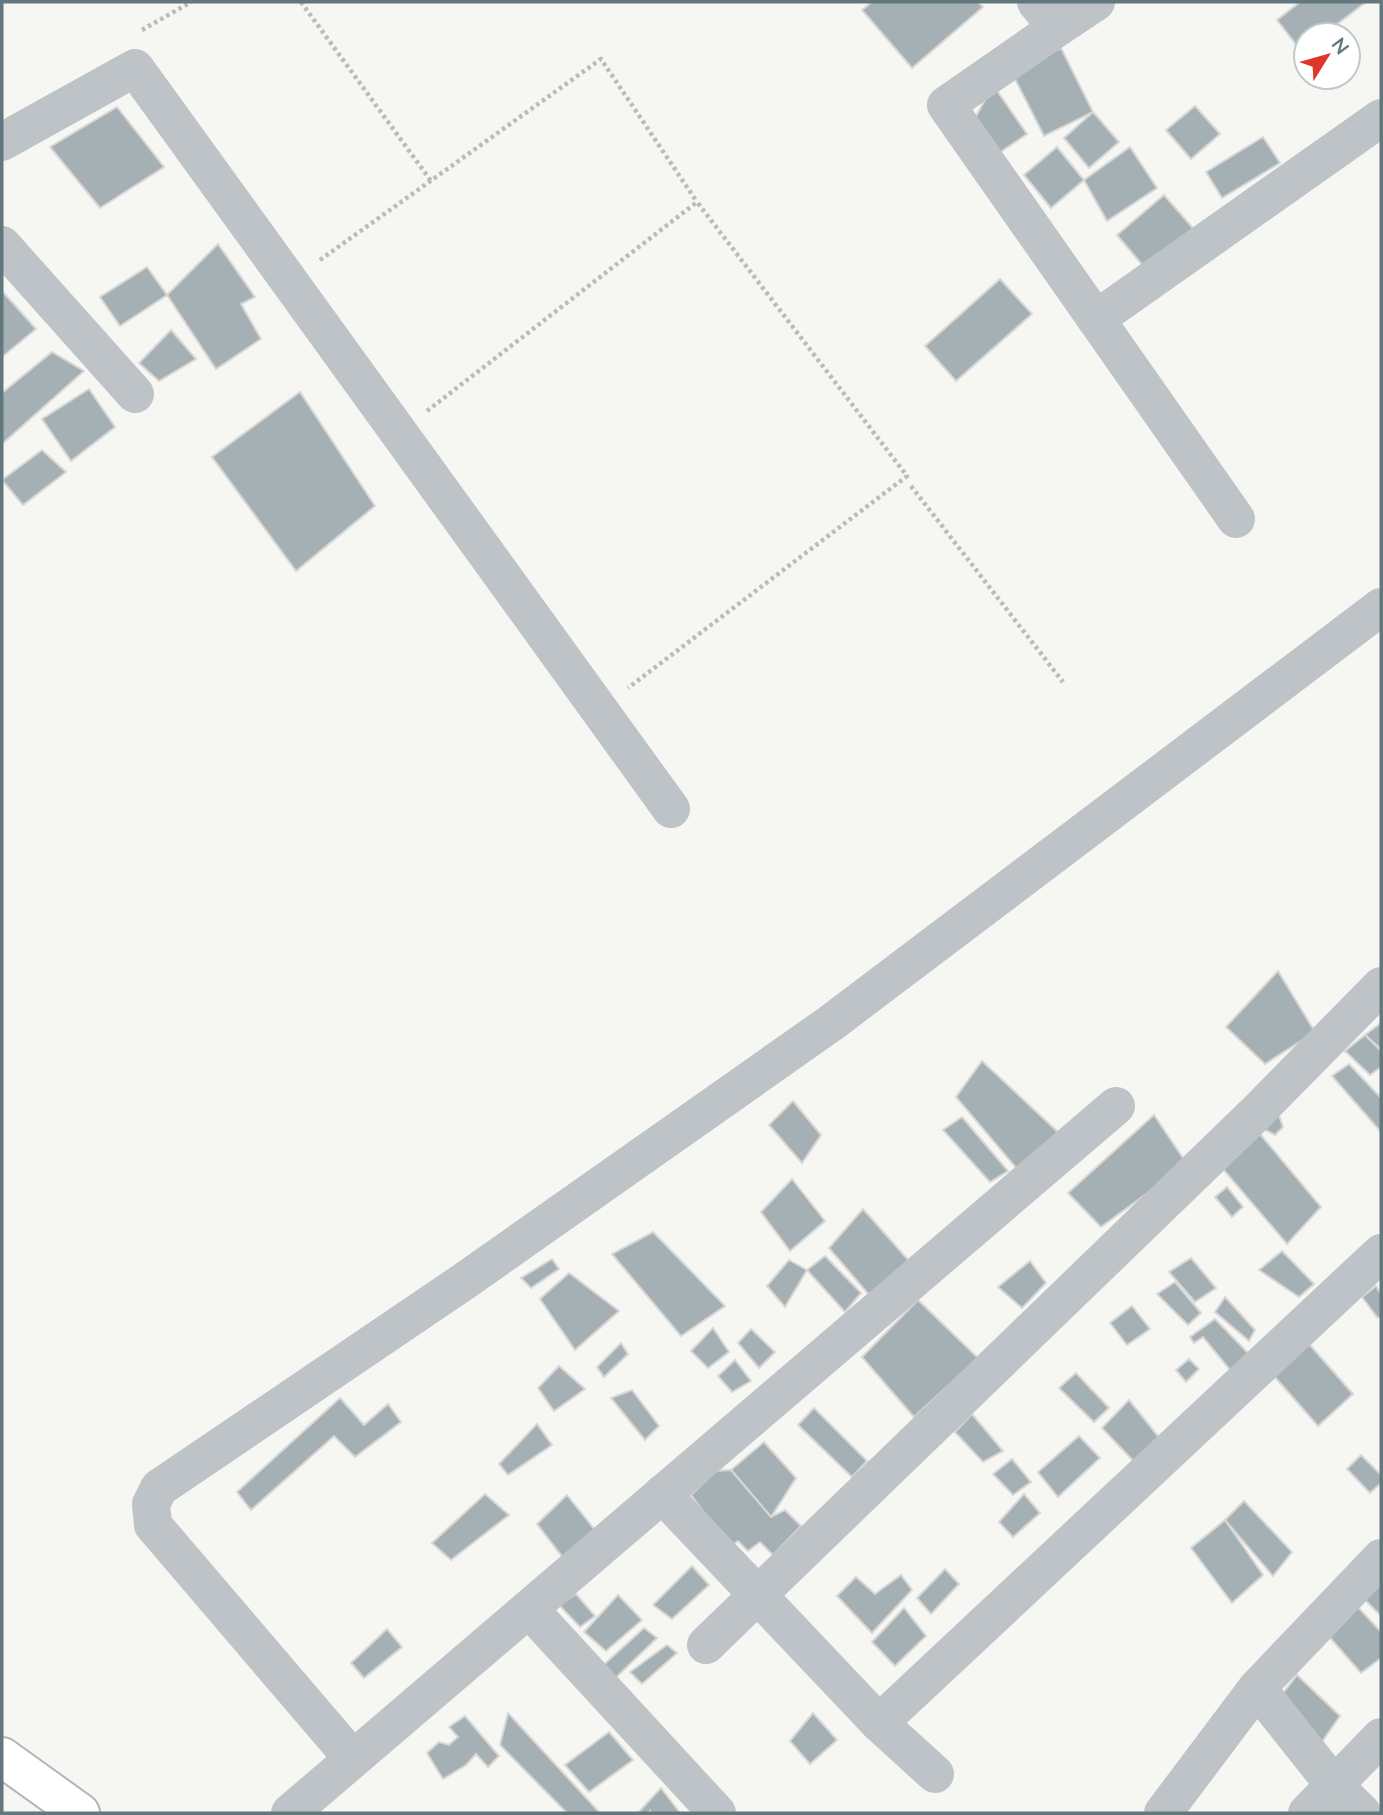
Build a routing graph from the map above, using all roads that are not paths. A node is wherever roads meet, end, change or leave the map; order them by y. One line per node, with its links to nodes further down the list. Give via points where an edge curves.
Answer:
1 (1096, 2): 2 (street)
2 (1047, 15): 6 (street, via 946,105)
3 (1381, 118): 6 (street)
4 (2, 142): 10 (street, via 135,68)
5 (2, 245): 7 (street)
6 (1096, 319): 8 (street)
7 (135, 394)
8 (1236, 519)
9 (1381, 607): 23 (street, via 831,1023 474,1275 159,1488 151,1504 153,1525)
10 (671, 809)
11 (1381, 986): 16 (street)
12 (1116, 1106): 14 (street)
13 (1381, 1254): 20 (street)
14 (662, 1494): 16 (street); 17 (street)
15 (1381, 1558): 19 (street)
16 (758, 1595): 18 (street); 20 (street)
17 (528, 1609): 23 (street); 28 (street)
18 (706, 1645)
19 (1257, 1688): 25 (street); 29 (street)
20 (879, 1723): 24 (street)
21 (1381, 1737): 25 (street)
22 (2, 1757): 26 (main road)
23 (353, 1759): 27 (street)
24 (935, 1774)
25 (1334, 1785): 30 (street); 31 (street)
26 (80, 1813)
27 (290, 1813)
28 (717, 1813)
29 (1163, 1813)
30 (1307, 1813)
31 (1362, 1813)

